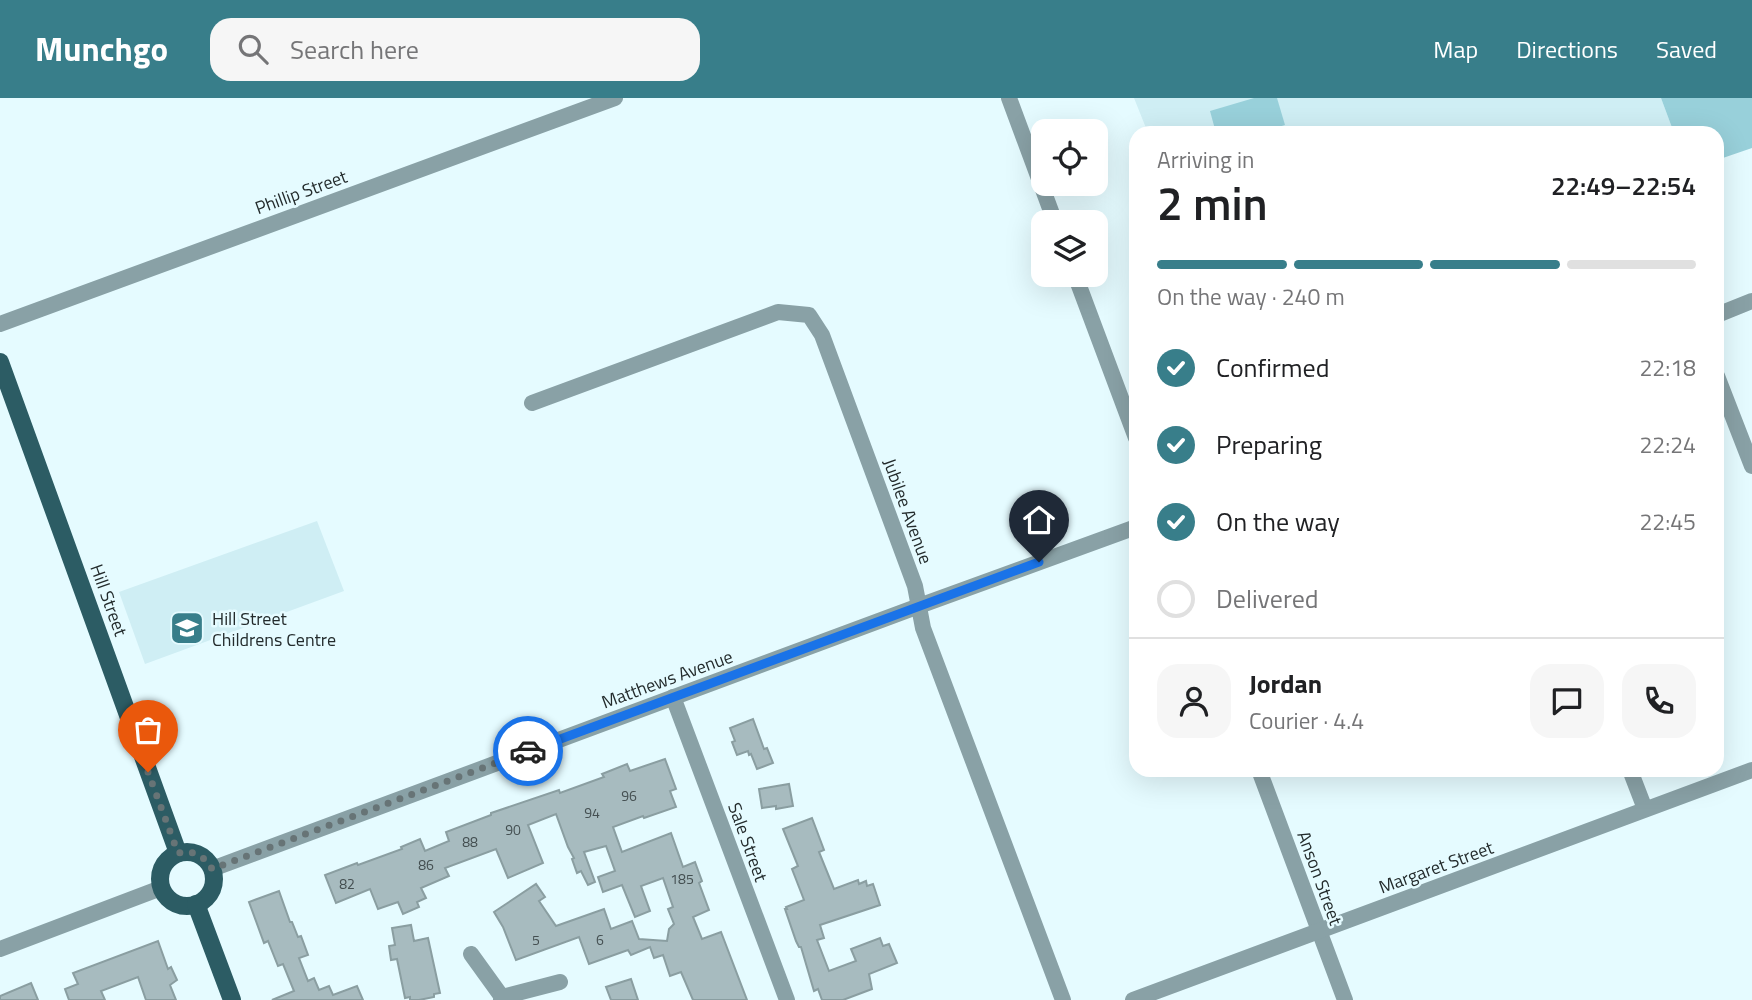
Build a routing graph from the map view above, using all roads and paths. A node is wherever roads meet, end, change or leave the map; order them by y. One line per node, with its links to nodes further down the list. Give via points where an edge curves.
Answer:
1 (615, 98): 7 (street, Phillip Street)
2 (1009, 98): 3 (street)
3 (1051, 210)
4 (1079, 287): 11 (street)
5 (1752, 301): 6 (street)
6 (1724, 312)
7 (0, 324)
8 (0, 362): 20 (main road, Hill Street)
9 (1724, 394): 12 (street)
10 (532, 403): 14 (street, Jubilee Avenue, via 778,312 809,315 822,335)
11 (1129, 419)
12 (1752, 466)
13 (1129, 530): 14 (street, Matthews Avenue)
14 (919, 606): 15 (street, Matthews Avenue); 31 (street, Jubilee Avenue, via 923,628)
15 (673, 697): 21 (street, Matthews Avenue); 30 (street, Sale Street)
16 (1752, 770): 19 (street, Margaret Street)
17 (1262, 777): 24 (street, Anson Street)
18 (1633, 777): 19 (street)
19 (1645, 809): 24 (street, Margaret Street)
20 (178, 853): 21 (main road, via 202,856); 22 (main road, via 160,871)
21 (212, 869): 23 (main road, via 213,886)
22 (161, 888): 23 (main road, via 179,905); 25 (street)
23 (196, 904): 29 (main road)
24 (1319, 931): 32 (street, Margaret Street); 33 (street, Anson Street)
25 (0, 949)
26 (471, 954): 28 (street)
27 (561, 982): 28 (street)
28 (501, 999)
29 (232, 1000)
30 (787, 1000)
31 (1063, 1000)
32 (1133, 1000)
33 (1345, 1000)

